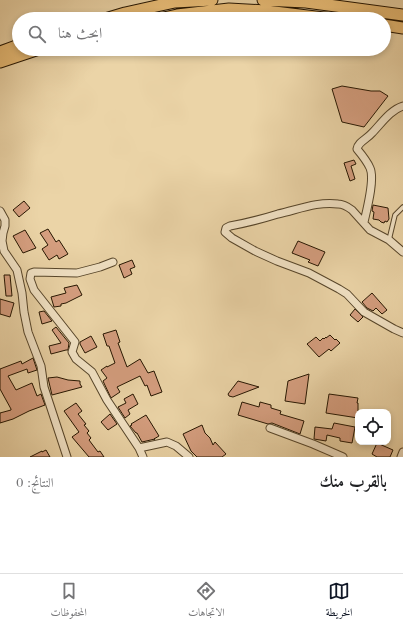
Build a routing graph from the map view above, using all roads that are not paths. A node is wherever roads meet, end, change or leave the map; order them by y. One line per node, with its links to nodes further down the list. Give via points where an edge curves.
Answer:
1 (212, 0): 3 (highway, via 174,2)
2 (263, 0): 6 (highway, via 306,2)
3 (129, 12)
4 (203, 12): 5 (highway, via 229,9)
5 (274, 12)
6 (381, 12)
7 (391, 13): 8 (highway)
8 (403, 15)
9 (391, 26): 10 (highway)
10 (403, 28)
11 (12, 48): 12 (highway)
12 (0, 52)
13 (18, 56): 14 (highway)
14 (0, 62)
15 (403, 106): 18 (street, via 388,116 358,145 357,149 372,175)
16 (403, 207): 19 (lane, via 395,215)
17 (0, 211): 26 (street, via 6,226 2,241 4,251 17,270 28,332 41,366 44,387)
18 (364, 222): 19 (street, via 370,230); 22 (street, via 349,207 332,203 311,205 230,226 226,228 226,232 255,251 339,289 364,312)
19 (389, 240): 20 (street)
20 (403, 252)
21 (112, 262): 24 (street, via 74,273 34,272 31,273 30,279 34,290 75,342 72,352 76,359 92,372 106,400)
22 (403, 333)
23 (270, 428): 29 (street)
24 (139, 448): 27 (street); 28 (street, via 167,442)
25 (403, 452): 30 (street)
26 (67, 457)
27 (144, 457)
28 (189, 457)
29 (344, 457)
30 (401, 457)

